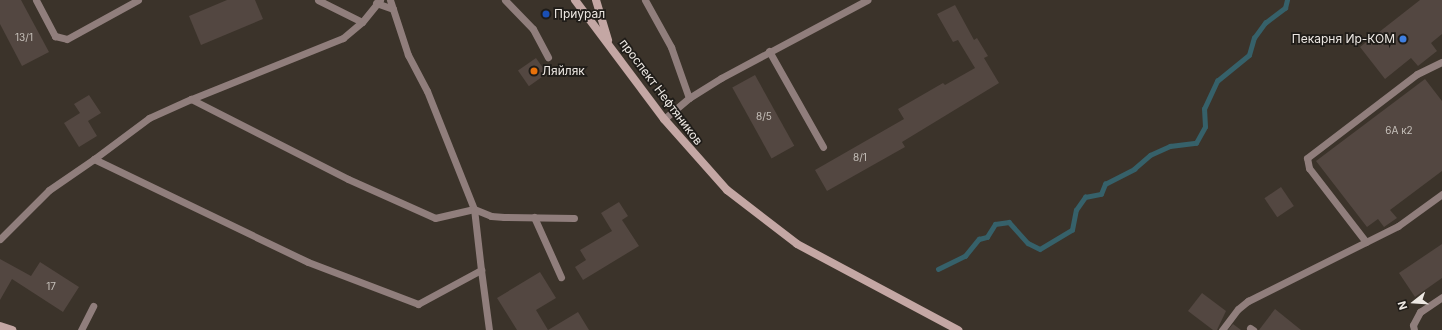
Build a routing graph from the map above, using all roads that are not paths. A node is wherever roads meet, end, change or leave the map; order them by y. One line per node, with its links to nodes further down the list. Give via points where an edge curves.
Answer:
1 (36, 0): 2 (lane, via 55,36 67,39)
2 (138, 0)
3 (318, 0): 12 (lane)
4 (390, 0): 11 (lane)
5 (505, 0): 15 (lane, via 533,29)
6 (575, 0): 13 (main road, проспект Нефтяников)
7 (596, 0): 13 (main road)
8 (646, 0): 17 (lane, via 672,47)
9 (867, 0): 14 (lane)
10 (378, 2): 11 (lane); 12 (lane)
11 (393, 9): 23 (lane, via 408,55 426,91)
12 (362, 22): 18 (lane, via 343,38)
13 (609, 45): 19 (main road, проспект Нефтяников)
14 (769, 51): 17 (lane); 20 (lane)
15 (548, 57)
16 (1442, 62): 27 (lane, via 1417,74 1307,158 1309,168)
17 (689, 98): 19 (lane)
18 (191, 99): 21 (lane, via 149,118); 23 (lane, via 348,179 435,218)
19 (664, 119): 36 (main road, проспект Нефтяников, via 727,190 776,230 827,262)
20 (823, 147)
21 (94, 159): 26 (lane, via 54,186); 28 (lane, via 308,262 418,304)
22 (1442, 194): 27 (lane, via 1398,226)
23 (474, 209): 24 (lane, via 491,216); 28 (lane)
24 (534, 217): 25 (lane); 29 (lane)
25 (574, 218)
26 (0, 239)
27 (1366, 242): 37 (lane, via 1248,301 1238,309)
28 (481, 270): 35 (lane)
29 (561, 277)
30 (1442, 297): 38 (lane, via 1420,312 1413,325)
31 (93, 306): 34 (lane)
32 (0, 326): 33 (main road)
33 (12, 330)
34 (81, 330)
35 (489, 330)
36 (958, 330)
37 (1222, 330)
38 (1414, 330)

